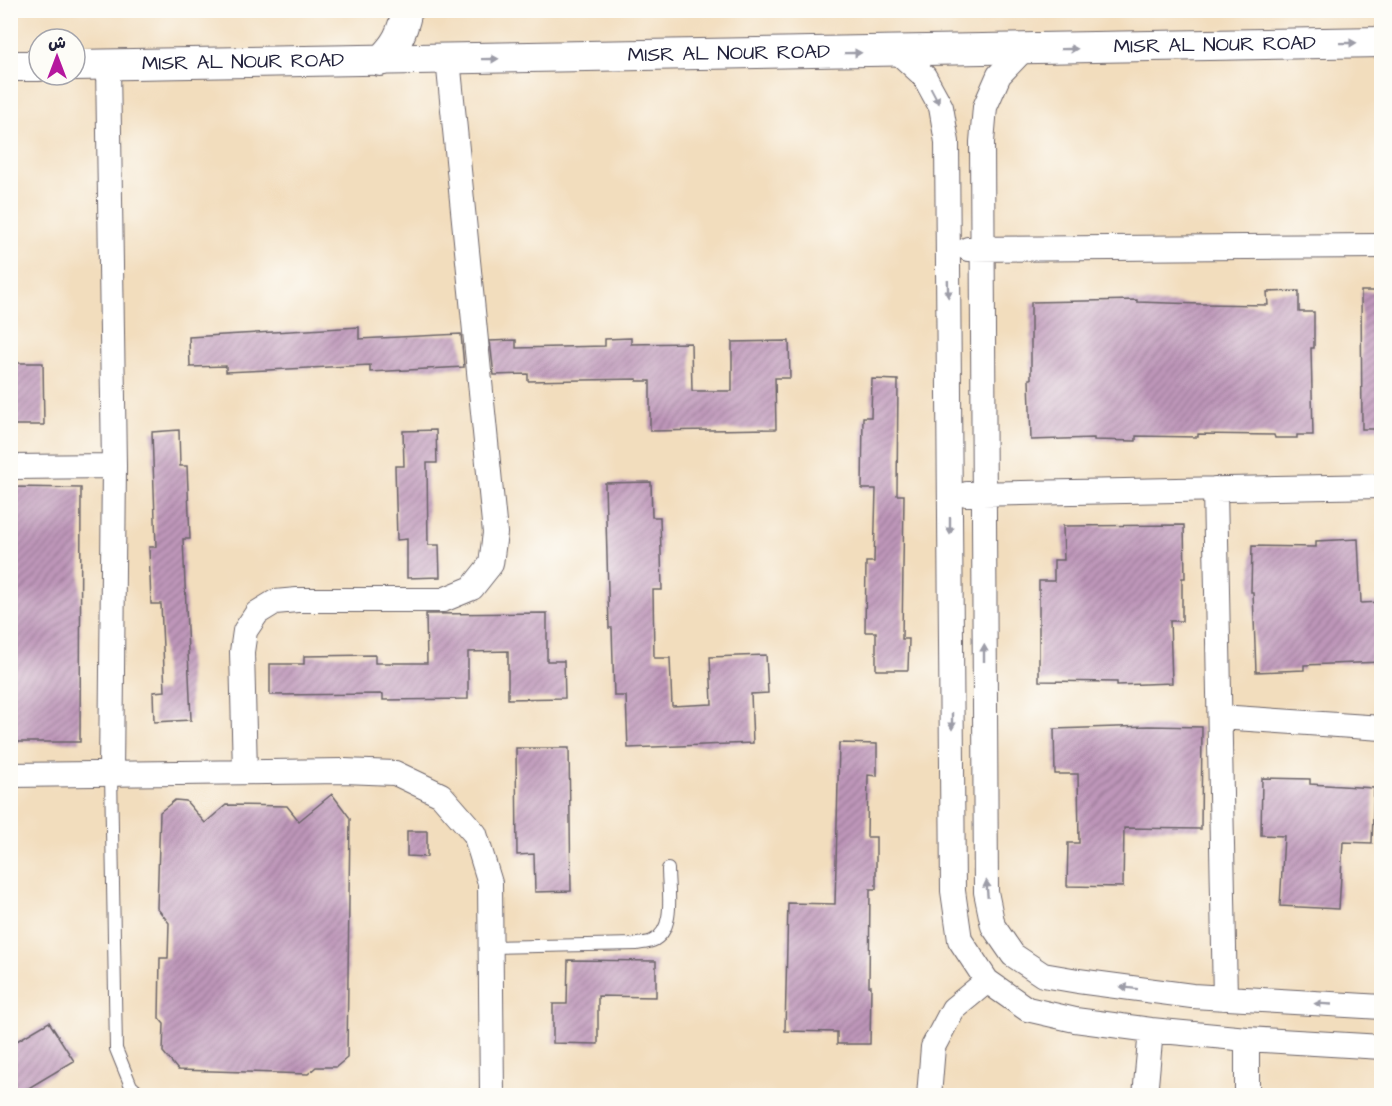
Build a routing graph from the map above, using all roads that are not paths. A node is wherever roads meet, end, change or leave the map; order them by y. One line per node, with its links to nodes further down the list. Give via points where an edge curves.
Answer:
1 (406, 10): 6 (street, via 403,29 394,47)
2 (1382, 42): 3 (street, MISR AL NOUR ROAD, one-way to 2)
3 (1023, 50): 4 (street, MISR AL NOUR ROAD); 13 (street, via 999,75 985,107)
4 (898, 52): 5 (street, MISR AL NOUR ROAD, one-way to 4); 12 (street, one-way to 12, via 924,76 941,107 947,142)
5 (448, 59): 6 (street, MISR AL NOUR ROAD); 22 (street, via 495,533 491,564 472,588 443,600 297,600 275,602 257,613 245,631 242,652)
6 (380, 61): 8 (street, MISR AL NOUR ROAD)
7 (87, 65): 8 (street, MISR AL NOUR ROAD)
8 (108, 65): 14 (street)
9 (10, 66): 10 (street)
10 (27, 66)
11 (1382, 246): 13 (street)
12 (948, 249): 13 (street); 18 (street, one-way to 18)
13 (982, 249): 19 (street)
14 (114, 466): 15 (street); 23 (street)
15 (10, 467)
16 (1382, 486): 17 (street)
17 (1215, 489): 19 (street); 20 (street)
18 (950, 494): 19 (street); 27 (street, one-way to 27, via 953,891 960,940)
19 (983, 494): 28 (street, one-way to 19, via 1043,975 1013,955 993,926 986,891)
20 (1220, 717): 21 (street); 28 (street)
21 (1382, 728)
22 (245, 772): 23 (street); 26 (street, via 395,773 441,795 475,834 490,883)
23 (111, 774): 24 (street); 33 (lane, via 116,1049 131,1086)
24 (10, 775)
25 (668, 869): 26 (lane, via 668,916 664,931 652,941)
26 (490, 947): 34 (street)
27 (987, 981): 30 (street, via 1027,1010); 35 (street, via 953,1009 933,1047)
28 (1225, 998): 29 (street, one-way to 28)
29 (1382, 1007)
30 (1151, 1030): 31 (street); 36 (street)
31 (1247, 1039): 32 (street); 37 (street)
32 (1382, 1047)
33 (142, 1095)
34 (492, 1095)
35 (929, 1095)
36 (1145, 1095)
37 (1246, 1095)

